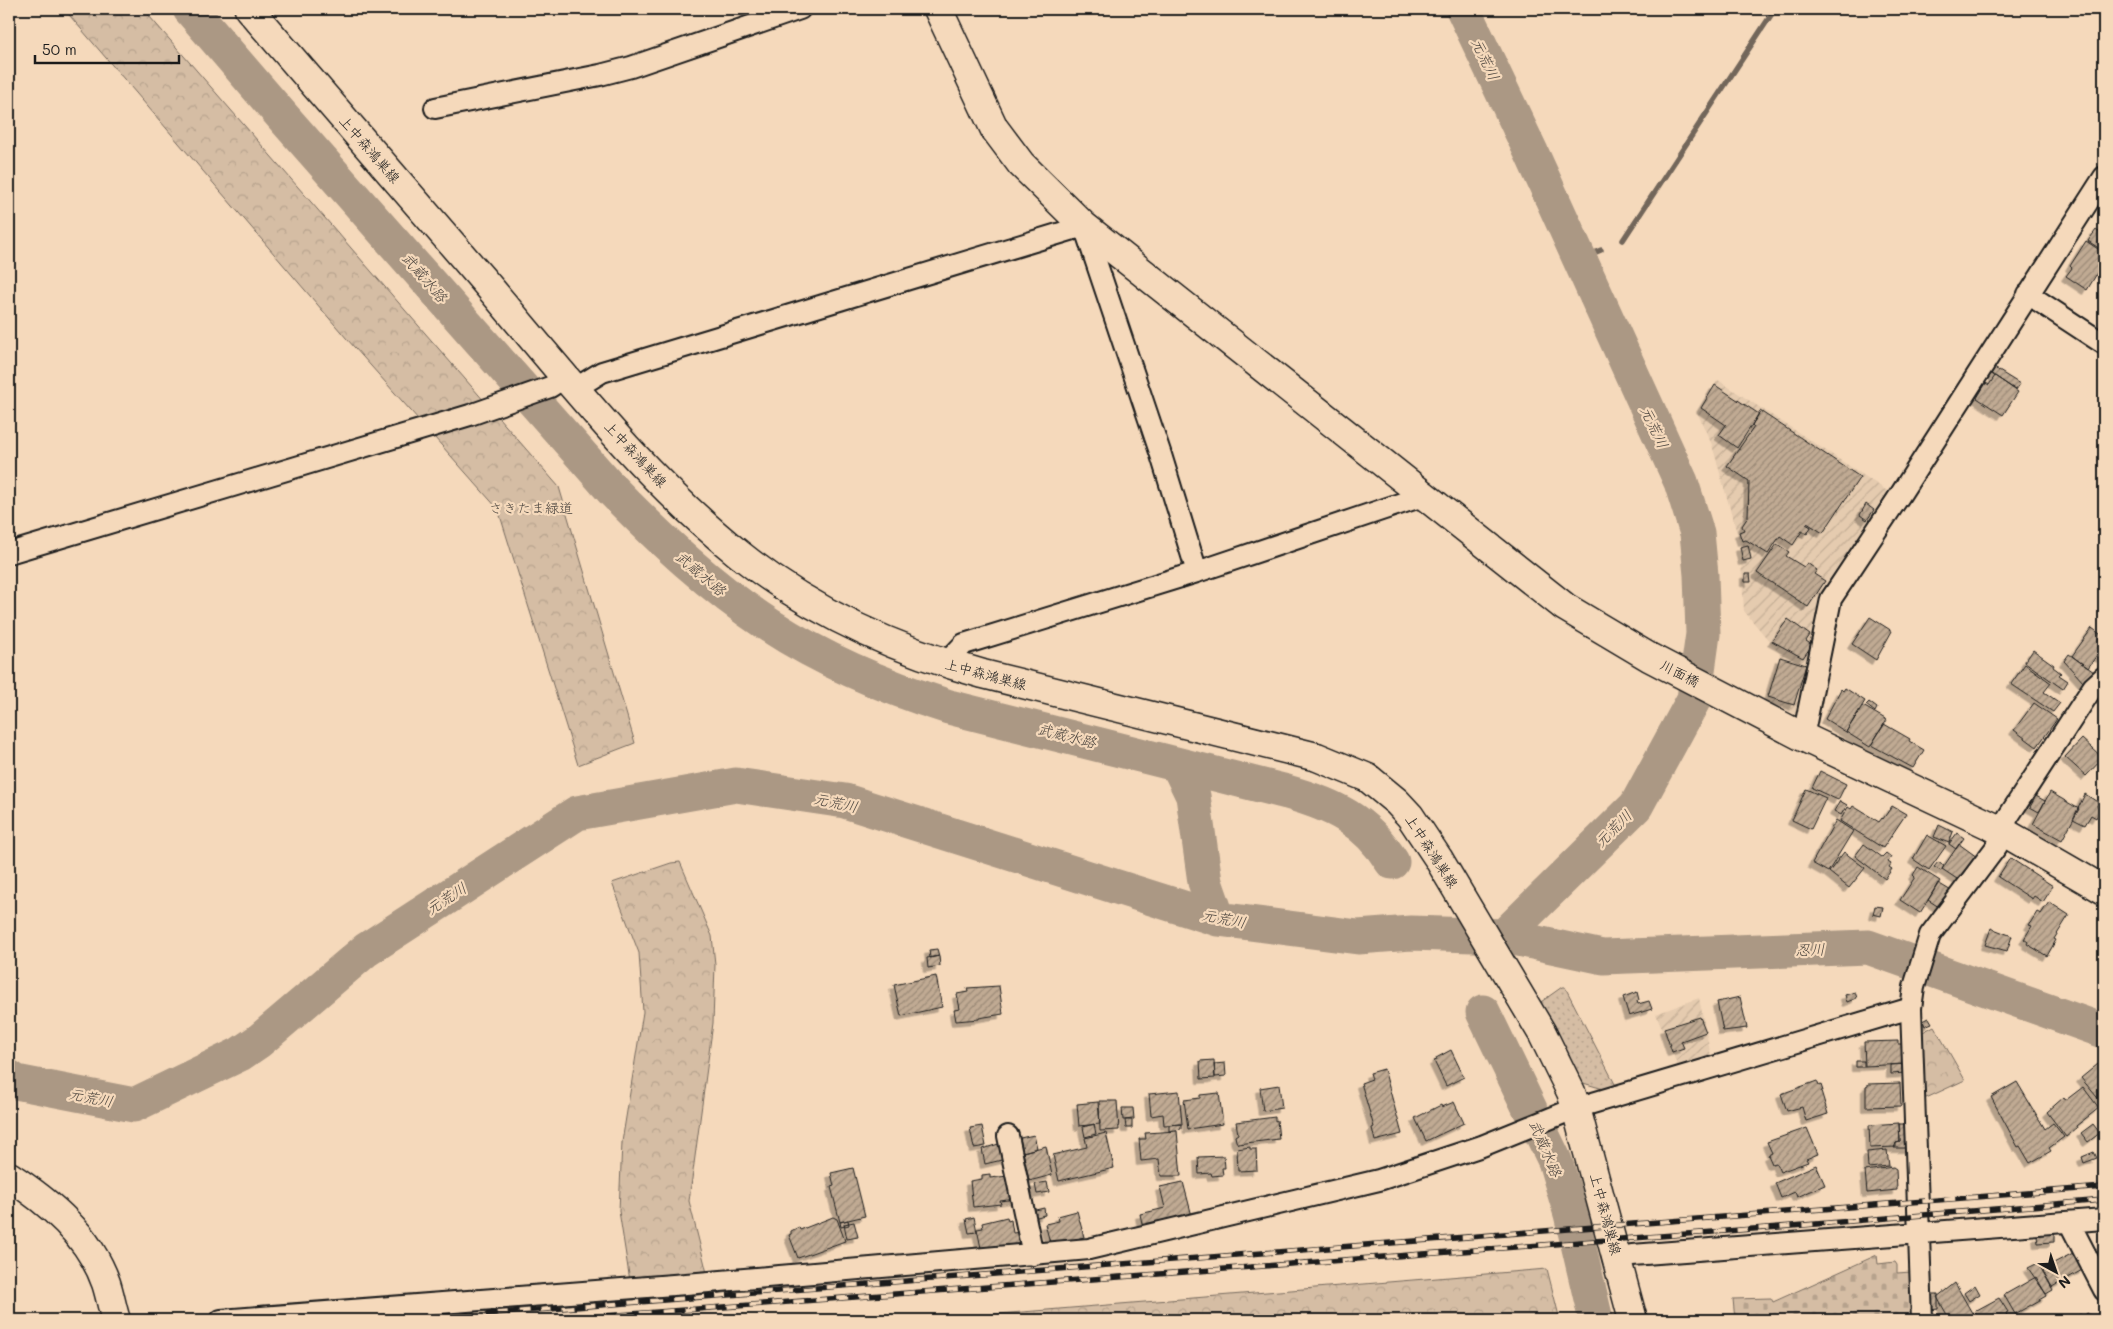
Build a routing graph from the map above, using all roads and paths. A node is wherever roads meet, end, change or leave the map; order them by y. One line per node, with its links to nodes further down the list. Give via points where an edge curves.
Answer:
1 (249, 9): 9 (main road, 上中森鴻巣線)
2 (800, 9): 4 (street, via 623,69)
3 (938, 9): 6 (main road, 川面橋, via 994,128 1021,164)
4 (435, 108)
5 (2104, 178): 7 (street)
6 (1084, 226): 9 (street); 10 (main road, 川面橋); 12 (street)
7 (2028, 294): 8 (street); 15 (street, via 1831,598)
8 (2104, 344)
9 (564, 384): 11 (street); 13 (main road, 上中森鴻巣線, via 740,554 850,624)
10 (1426, 495): 12 (street); 15 (main road, 川面橋, via 1565,607 1649,657)
11 (9, 553)
12 (1197, 572): 13 (street, via 964,644)
13 (945, 664): 19 (main road, 上中森鴻巣線, via 1243,737 1334,763 1368,778 1397,802 1421,831 1446,871 1558,1066)
14 (2104, 677): 16 (street, via 2093,687 2008,816)
15 (1803, 738): 16 (main road, 川面橋)
16 (2002, 831): 17 (main road, 川面橋); 18 (street, via 1997,846 1930,935 1914,986)
17 (2104, 890)
18 (1911, 1008): 19 (street); 24 (street)
19 (1568, 1111): 25 (street, via 1420,1168 1379,1180 1088,1249); 26 (main road, 上中森鴻巣線)
20 (1008, 1136): 25 (street)
21 (9, 1176): 28 (main road, via 37,1194 79,1235 106,1283)
22 (2104, 1219): 23 (street)
23 (2069, 1222): 24 (street); 27 (street)
24 (1919, 1234): 26 (street); 31 (street)
25 (1034, 1255): 29 (street)
26 (1618, 1258): 30 (main road, 上中森鴻巣線)
27 (2104, 1290)
28 (116, 1320)
29 (221, 1320)
30 (1633, 1320)
31 (1922, 1320)

